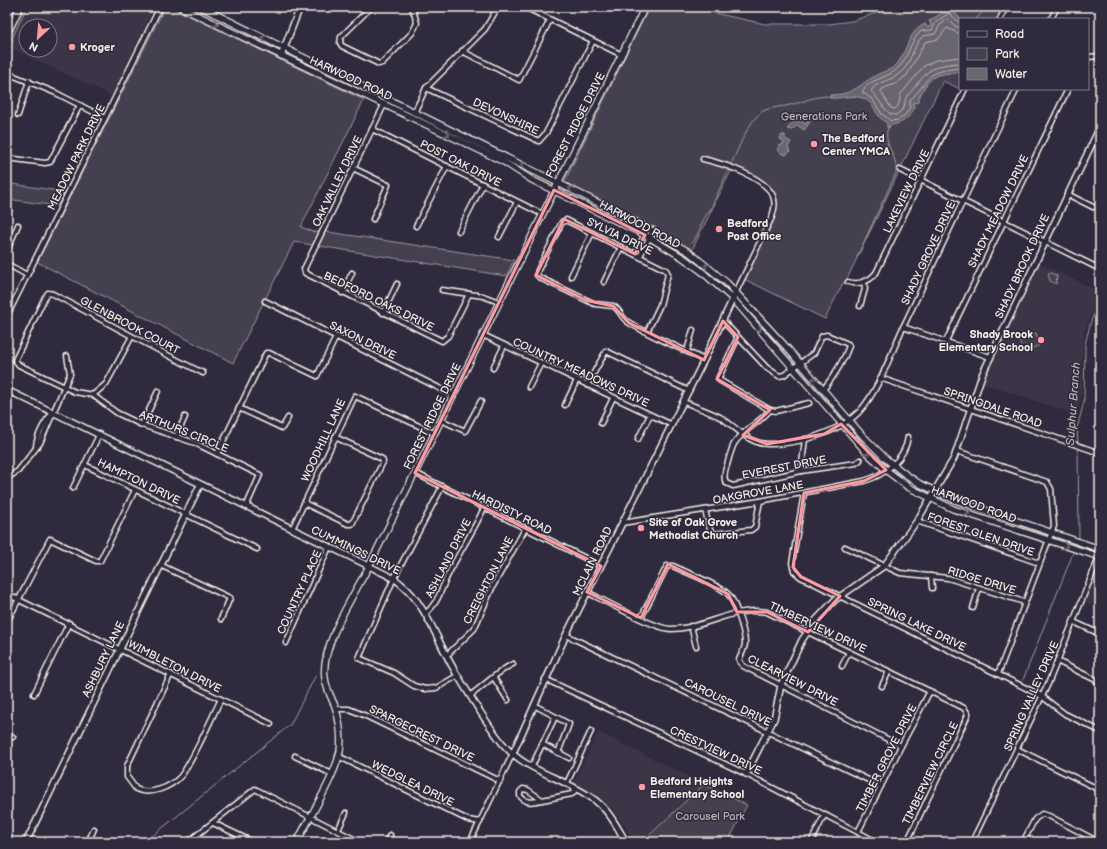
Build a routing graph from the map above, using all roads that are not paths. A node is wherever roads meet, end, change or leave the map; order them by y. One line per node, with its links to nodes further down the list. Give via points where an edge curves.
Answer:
1 (11, 7): 14 (main road)
2 (20, 7): 18 (main road)
3 (160, 7): 36 (street, MEADOW PARK DRIVE)
4 (180, 7): 23 (main road, HARWOOD ROAD, one-way to 23)
5 (201, 7): 20 (main road, HARWOOD ROAD, one-way to 5)
6 (300, 7): 20 (street)
7 (371, 7): 8 (street, via 341,37 340,43 379,64 412,33 417,23)
8 (412, 7)
9 (498, 7): 21 (street, via 491,21)
10 (525, 7): 17 (street)
11 (645, 7): 22 (main road, FOREST RIDGE DRIVE)
12 (1006, 7): 15 (street)
13 (1057, 7): 16 (street)
14 (7, 16)
15 (1000, 18)
16 (1052, 18)
17 (550, 20): 19 (street); 21 (street, via 519,80)
18 (7, 34)
19 (593, 41): 22 (street); 28 (street, DEVONSHIRE, via 546,133 539,141)
20 (284, 48): 23 (street); 32 (main road, HARWOOD ROAD)
21 (462, 51): 28 (street)
22 (622, 54): 45 (main road, FOREST RIDGE DRIVE)
23 (281, 56): 32 (main road, HARWOOD ROAD)
24 (1100, 56): 25 (street)
25 (1089, 57)
26 (7, 73): 27 (street)
27 (29, 81): 33 (street); 35 (street)
28 (426, 88): 34 (street)
29 (965, 90): 44 (street, LAKEVIEW DRIVE)
30 (1017, 90): 49 (street, SHADY GROVE DRIVE)
31 (1068, 90): 54 (street, SHADY MEADOW DRIVE)
32 (386, 101): 34 (main road, HARWOOD ROAD); 38 (street, OAK VALLEY DRIVE)
33 (80, 105): 36 (street); 39 (street, via 50,162)
34 (413, 114): 45 (main road, HARWOOD ROAD, one-way to 34); 47 (main road, HARWOOD ROAD, one-way to 47)
35 (18, 115)
36 (105, 118): 70 (street, MEADOW PARK DRIVE)
37 (1100, 128): 48 (street, SHADY BROOK DRIVE)
38 (372, 129): 41 (street, POST OAK DRIVE); 42 (street, OAK VALLEY DRIVE)
39 (7, 158)
40 (703, 159): 77 (street, via 720,163 755,179 767,187 774,198 772,217)
41 (447, 166): 46 (street, POST OAK DRIVE); 56 (street)
42 (353, 168): 53 (street, via 388,185); 68 (street, OAK VALLEY DRIVE)
43 (900, 170): 44 (street)
44 (921, 179): 49 (street); 72 (street, LAKEVIEW DRIVE, via 876,273)
45 (558, 183): 47 (main road, FOREST RIDGE DRIVE); 57 (main road, HARWOOD ROAD, one-way to 45)
46 (483, 184): 50 (street, POST OAK DRIVE); 58 (street)
47 (554, 190): 52 (main road, FOREST RIDGE DRIVE); 60 (main road, HARWOOD ROAD)
48 (1067, 194): 51 (street); 62 (street, SHADY BROOK DRIVE)
49 (962, 200): 54 (street); 87 (street, SHADY GROVE DRIVE)
50 (517, 202): 52 (street, POST OAK DRIVE); 61 (street)
51 (1093, 207)
52 (542, 214): 82 (main road, FOREST RIDGE DRIVE)
53 (373, 219)
54 (1003, 220): 62 (street); 94 (street, SHADY MEADOW DRIVE)
55 (18, 225): 64 (street)
56 (416, 226)
57 (651, 229): 60 (street); 77 (main road, HARWOOD ROAD, one-way to 57, via 696,257)
58 (459, 231)
59 (592, 233): 63 (street, SYLVIA DRIVE); 71 (street); 89 (street, SYLVIA DRIVE, via 564,221 538,270 538,275 575,296 595,304 616,307 625,320)
60 (647, 236): 65 (street); 80 (main road, HARWOOD ROAD, via 682,257)
61 (499, 237)
62 (1044, 242): 67 (street); 98 (street, SHADY BROOK DRIVE)
63 (621, 247): 65 (street, SYLVIA DRIVE); 73 (street)
64 (7, 251)
65 (638, 255): 89 (street, SYLVIA DRIVE, via 666,270 668,274 660,305)
66 (7, 264): 70 (street)
67 (1100, 269)
68 (304, 271): 78 (street, BEDFORD OAKS DRIVE)
69 (352, 273): 78 (street)
70 (27, 275): 84 (street, MEADOW PARK DRIVE)
71 (570, 276)
72 (864, 281): 74 (street, via 855,284); 83 (street, via 865,289)
73 (604, 282)
74 (848, 282)
75 (397, 284): 85 (street)
76 (442, 290): 79 (street)
77 (736, 292): 80 (street, MCLAIN ROAD); 100 (main road, HARWOOD ROAD)
78 (342, 293): 85 (street, BEDFORD OAKS DRIVE)
79 (469, 294): 82 (street); 85 (street, BEDFORD OAKS DRIVE, via 448,336 442,341)
80 (734, 300): 86 (street, MCLAIN ROAD); 103 (main road, HARWOOD ROAD, one-way to 103)
81 (265, 301): 92 (street, SAXON DRIVE)
82 (499, 302): 90 (main road, FOREST RIDGE DRIVE)
83 (860, 306)
84 (8, 313)
85 (383, 313)
86 (723, 321): 93 (street); 99 (street, MCLAIN ROAD)
87 (903, 327): 94 (street); 105 (street, SHADY GROVE DRIVE)
88 (694, 330): 96 (street)
89 (647, 332): 96 (street)
90 (483, 335): 95 (street, COUNTRY MEADOWS DRIVE); 115 (main road, FOREST RIDGE DRIVE)
91 (132, 336): 104 (street, GLENBROOK COURT); 108 (street, GLENBROOK COURT, via 48,293 14,360); 114 (street, via 106,384)
92 (336, 337): 115 (street, SAXON DRIVE); 121 (street, via 316,376 266,353)
93 (738, 337): 103 (street, via 776,375 782,376); 123 (street, via 719,380)
94 (946, 341): 98 (street)
95 (504, 346): 101 (street, COUNTRY MEADOWS DRIVE); 102 (street)
96 (687, 351): 99 (street)
97 (67, 356): 108 (street, via 70,374)
98 (990, 357): 122 (street, SHADY BROOK DRIVE)
99 (704, 360): 113 (street, MCLAIN ROAD)
100 (799, 362): 103 (street); 111 (main road, HARWOOD ROAD, one-way to 100); 111 (street, via 814,353 822,336 827,335 848,344 839,368)
101 (540, 363): 106 (street, COUNTRY MEADOWS DRIVE); 109 (street)
102 (493, 368)
103 (792, 368): 131 (main road, HARWOOD ROAD)
104 (203, 373)
105 (880, 378): 122 (street, SPRINGDALE ROAD); 129 (street, SHADY GROVE DRIVE, via 870,397)
106 (577, 380): 107 (street, COUNTRY MEADOWS DRIVE); 120 (street)
107 (587, 385): 113 (street, via 606,351); 116 (street, COUNTRY MEADOWS DRIVE)
108 (65, 387): 114 (street, via 78,393); 124 (street)
109 (529, 387)
110 (7, 390): 124 (street, CUMMINGS DRIVE)
111 (823, 390): 129 (main road, HARWOOD ROAD)
112 (158, 391): 132 (street)
113 (689, 391): 118 (street, MCLAIN ROAD)
114 (93, 395): 132 (street, ARTHURS CIRCLE, via 117,413)
115 (454, 395): 128 (main road, FOREST RIDGE DRIVE)
116 (613, 398): 125 (street, COUNTRY MEADOWS DRIVE); 130 (street)
117 (481, 401): 128 (street, via 465,431)
118 (684, 402): 133 (street, MCLAIN ROAD); 135 (street, SHADY GROVE DRIVE, via 719,417)
119 (809, 403): 123 (street, via 776,411)
120 (565, 405)
121 (239, 408): 127 (street, via 282,428); 144 (street)
122 (971, 409): 142 (street, SHADY BROOK DRIVE); 143 (street, SPRINGDALE ROAD)
123 (770, 410): 135 (street)
124 (53, 413): 136 (street, CUMMINGS DRIVE); 151 (street, via 40,443 18,471)
125 (650, 415): 133 (street, COUNTRY MEADOWS DRIVE); 140 (street)
126 (185, 416): 137 (street)
127 (288, 418)
128 (441, 420): 134 (main road, FOREST RIDGE DRIVE)
129 (849, 420): 131 (street, SHADY GROVE DRIVE); 147 (main road, HARWOOD ROAD)
130 (601, 423)
131 (841, 424): 141 (street, SHADY GROVE DRIVE, via 829,433); 148 (main road, HARWOOD ROAD, one-way to 148)
132 (142, 425): 137 (street, ARTHURS CIRCLE)
133 (672, 425): 166 (street, MCLAIN ROAD)
134 (434, 434): 138 (street, WOODHILL LANE, via 356,396); 150 (main road, FOREST RIDGE DRIVE)
135 (744, 434): 141 (street, SHADY GROVE DRIVE, via 767,444); 149 (street, EVEREST DRIVE, via 734,445 726,468 724,478 730,486)
136 (99, 435): 146 (street); 152 (street, CUMMINGS DRIVE)
137 (176, 437): 144 (street, ARTHURS CIRCLE)
138 (335, 437): 160 (street, WOODHILL LANE); 160 (street, via 384,462 352,524)
139 (908, 437): 147 (street, OAKGROVE LANE, via 902,455)
140 (638, 439)
141 (805, 439): 149 (street)
142 (958, 451): 156 (street, SHADY BROOK DRIVE); 169 (street, via 1049,484 1055,521)
143 (1100, 453)
144 (217, 454): 161 (street, ARTHURS CIRCLE, via 261,476)
145 (860, 460): 149 (street, EVEREST DRIVE, via 856,463)
146 (85, 465): 154 (street); 155 (street, HAMPTON DRIVE)
147 (893, 465): 148 (street, OAKGROVE LANE); 156 (main road, HARWOOD ROAD)
148 (886, 470): 157 (street, OAKGROVE LANE, via 864,481); 158 (main road, HARWOOD ROAD, via 908,487)
149 (801, 471)
150 (415, 473): 153 (street, HARDISTY ROAD); 178 (main road, FOREST RIDGE DRIVE)
151 (7, 478)
152 (200, 485): 161 (street, CUMMINGS DRIVE); 164 (street, ASHBURY LANE)
153 (442, 487): 162 (street, HARDISTY ROAD); 182 (street)
154 (74, 488)
155 (136, 490): 164 (street, HAMPTON DRIVE); 188 (street, via 100,561 50,540)
156 (935, 491): 158 (street, SHADY BROOK DRIVE); 169 (main road, HARWOOD ROAD)
157 (804, 493): 159 (street, OAKGROVE LANE); 187 (street, SPRING LAKE DRIVE, via 793,557 794,571)
158 (931, 499): 165 (street, SHADY BROOK DRIVE); 170 (main road, HARWOOD ROAD, one-way to 170)
159 (760, 501): 163 (street, OAKGROVE LANE); 163 (street, via 755,527 751,530 713,534)
160 (304, 504): 167 (street, WOODHILL LANE)
161 (246, 507): 167 (street, CUMMINGS DRIVE)
162 (484, 508): 168 (street, HARDISTY ROAD); 192 (street, ASHLAND DRIVE, via 435,605)
163 (705, 510): 166 (street, OAKGROVE LANE)
164 (185, 514): 173 (street, HAMPTON DRIVE); 177 (street, ASHBURY LANE)
165 (917, 521): 176 (street, FOREST GLEN DRIVE); 180 (street, SHADY BROOK DRIVE)
166 (622, 523): 179 (street, MCLAIN ROAD)
167 (292, 529): 171 (street, CUMMINGS DRIVE)
168 (525, 529): 179 (street, HARDISTY ROAD); 206 (street, CREIGHTON LANE, via 493,586 474,628)
169 (1052, 533): 170 (street); 174 (main road, HARWOOD ROAD)
170 (1048, 541): 175 (main road, HARWOOD ROAD, one-way to 175); 176 (street)
171 (329, 547): 178 (street, CUMMINGS DRIVE); 202 (street, COUNTRY PLACE)
172 (845, 547): 180 (street, RIDGE DRIVE)
173 (257, 549)
174 (1100, 549)
175 (1100, 556): 196 (street, SPRING VALLEY DRIVE)
176 (1039, 563): 189 (street)
177 (160, 565): 194 (street, via 230,598); 204 (street, ASHBURY LANE)
178 (369, 566): 182 (street, CUMMINGS DRIVE); 226 (main road, FOREST RIDGE DRIVE, via 327,650 325,678)
179 (601, 566): 185 (street, MCLAIN ROAD)
180 (884, 566): 181 (street, RIDGE DRIVE, via 900,573); 187 (street, SHADY BROOK DRIVE)
181 (931, 576): 183 (street); 184 (street, RIDGE DRIVE, via 948,578)
182 (394, 578): 192 (street, CUMMINGS DRIVE, via 407,589); 213 (street, via 359,658 425,689 436,688)
183 (932, 588)
184 (979, 588): 189 (street, RIDGE DRIVE); 190 (street)
185 (587, 592): 193 (street, TIMBERVIEW DRIVE); 201 (street, MCLAIN ROAD)
186 (7, 594): 188 (street, WIMBLETON DRIVE)
187 (840, 596): 199 (street, SHADY BROOK DRIVE); 212 (street, SPRING LAKE DRIVE)
188 (18, 599): 195 (street); 197 (street, WIMBLETON DRIVE)
189 (1024, 602): 212 (street)
190 (973, 608)
191 (737, 612): 193 (street, CLEARVIEW DRIVE, via 728,594 673,566 667,566); 198 (street, TIMBERVIEW DRIVE); 199 (street, TIMBERVIEW DRIVE, via 767,612); 217 (street, CLEARVIEW DRIVE, via 745,643 740,664)
192 (425, 614): 206 (street, CUMMINGS DRIVE)
193 (641, 618): 198 (street, TIMBERVIEW DRIVE, via 670,629)
194 (221, 619)
195 (7, 622)
196 (1074, 622): 200 (street); 207 (street, SPRING VALLEY DRIVE)
197 (69, 623): 204 (street, WIMBLETON DRIVE); 220 (street)
198 (691, 626): 203 (street)
199 (808, 632): 205 (street, TIMBERVIEW DRIVE); 217 (street, SHADY BROOK DRIVE)
200 (1100, 634)
201 (566, 635): 215 (street, MCLAIN ROAD); 232 (street, CAROUSEL DRIVE)
202 (286, 643)
203 (696, 646)
204 (119, 648): 211 (street, WIMBLETON DRIVE); 262 (street, ASHBURY LANE)
205 (849, 652): 209 (street); 210 (street, TIMBERVIEW DRIVE)
206 (447, 655): 213 (street, CUMMINGS DRIVE)
207 (1057, 661): 216 (street); 222 (street, SPRING VALLEY DRIVE)
208 (513, 664): 214 (street, via 505,667)
209 (842, 666)
210 (889, 671): 218 (street); 219 (street, TIMBERVIEW DRIVE)
211 (171, 674): 223 (street, WIMBLETON DRIVE); 223 (street, via 126,772 136,789 147,792 165,787 180,776)
212 (998, 674): 222 (street, SPRING LAKE DRIVE)
213 (457, 676): 221 (street, CUMMINGS DRIVE)
214 (494, 678): 221 (street); 224 (street)
215 (545, 679): 225 (street, MCLAIN ROAD); 245 (street, CRESTVIEW DRIVE)
216 (1100, 682)
217 (781, 685): 232 (street, SHADY BROOK DRIVE, via 774,719); 236 (street, CLEARVIEW DRIVE)
218 (882, 686)
219 (930, 691): 227 (street, TIMBERVIEW DRIVE); 236 (street, TIMBER GROVE DRIVE)
220 (34, 694)
221 (471, 695): 238 (street, CUMMINGS DRIVE, via 494,732)
222 (1042, 696): 231 (street, SPRING LAKE DRIVE, via 1065,714); 237 (street, SPRING VALLEY DRIVE)
223 (221, 699): 229 (street, WIMBLETON DRIVE)
224 (508, 700)
225 (534, 705): 228 (street); 238 (street, MCLAIN ROAD)
226 (336, 709): 241 (main road, FOREST RIDGE DRIVE, via 341,739); 246 (street, SPARGECREST DRIVE, via 349,709 366,716)
227 (967, 711): 273 (street, TIMBERVIEW CIRCLE, via 966,719)
228 (555, 717): 235 (street); 239 (street, via 570,726)
229 (271, 724)
230 (590, 731): 247 (street)
231 (1100, 731)
232 (768, 732): 245 (street, SHADY BROOK DRIVE); 248 (street, CAROUSEL DRIVE)
233 (7, 735): 234 (street)
234 (13, 737)
235 (542, 744): 239 (street); 243 (street)
236 (901, 746): 248 (street, TIMBER GROVE DRIVE)
237 (1017, 749): 250 (street); 274 (street, SPRING VALLEY DRIVE)
238 (513, 753): 243 (street, CUMMINGS DRIVE); 246 (street, MCLAIN ROAD)
239 (558, 753): 242 (street)
240 (295, 756): 244 (street)
241 (338, 756): 244 (main road, FOREST RIDGE DRIVE); 255 (street, WEDGLEA DRIVE, via 468,820)
242 (569, 758)
243 (532, 766): 247 (street, CUMMINGS DRIVE)
244 (332, 774): 254 (main road, FOREST RIDGE DRIVE)
245 (746, 774): 253 (street, CRESTVIEW DRIVE)
246 (500, 781): 255 (street, MCLAIN ROAD)
247 (567, 784): 249 (street, CUMMINGS DRIVE)
248 (881, 786): 259 (street, TIMBER GROVE DRIVE)
249 (576, 789): 251 (street, via 572,794); 270 (street, CUMMINGS DRIVE, via 607,811)
250 (1100, 790)
251 (542, 800): 251 (street, via 528,790 523,789 520,792 523,800)
252 (346, 813): 258 (street)
253 (825, 814): 259 (street, CRESTVIEW DRIVE); 271 (street)
254 (310, 817): 256 (street, via 252,790); 258 (street); 266 (main road, FOREST RIDGE DRIVE)
255 (480, 822): 269 (street, MCLAIN ROAD)
256 (213, 823): 264 (street); 265 (street)
257 (94, 829): 263 (street)
258 (338, 830): 267 (street)
259 (858, 832): 272 (street, CRESTVIEW DRIVE)
260 (390, 835): 268 (street)
261 (1100, 841): 275 (street, via 1049,816 1038,816)
262 (26, 842)
263 (88, 842)
264 (188, 842)
265 (253, 842)
266 (297, 842)
267 (360, 842)
268 (386, 842)
269 (470, 842)
270 (626, 842)
271 (811, 842)
272 (877, 842)
273 (907, 842)
274 (972, 842)
275 (1023, 842)

